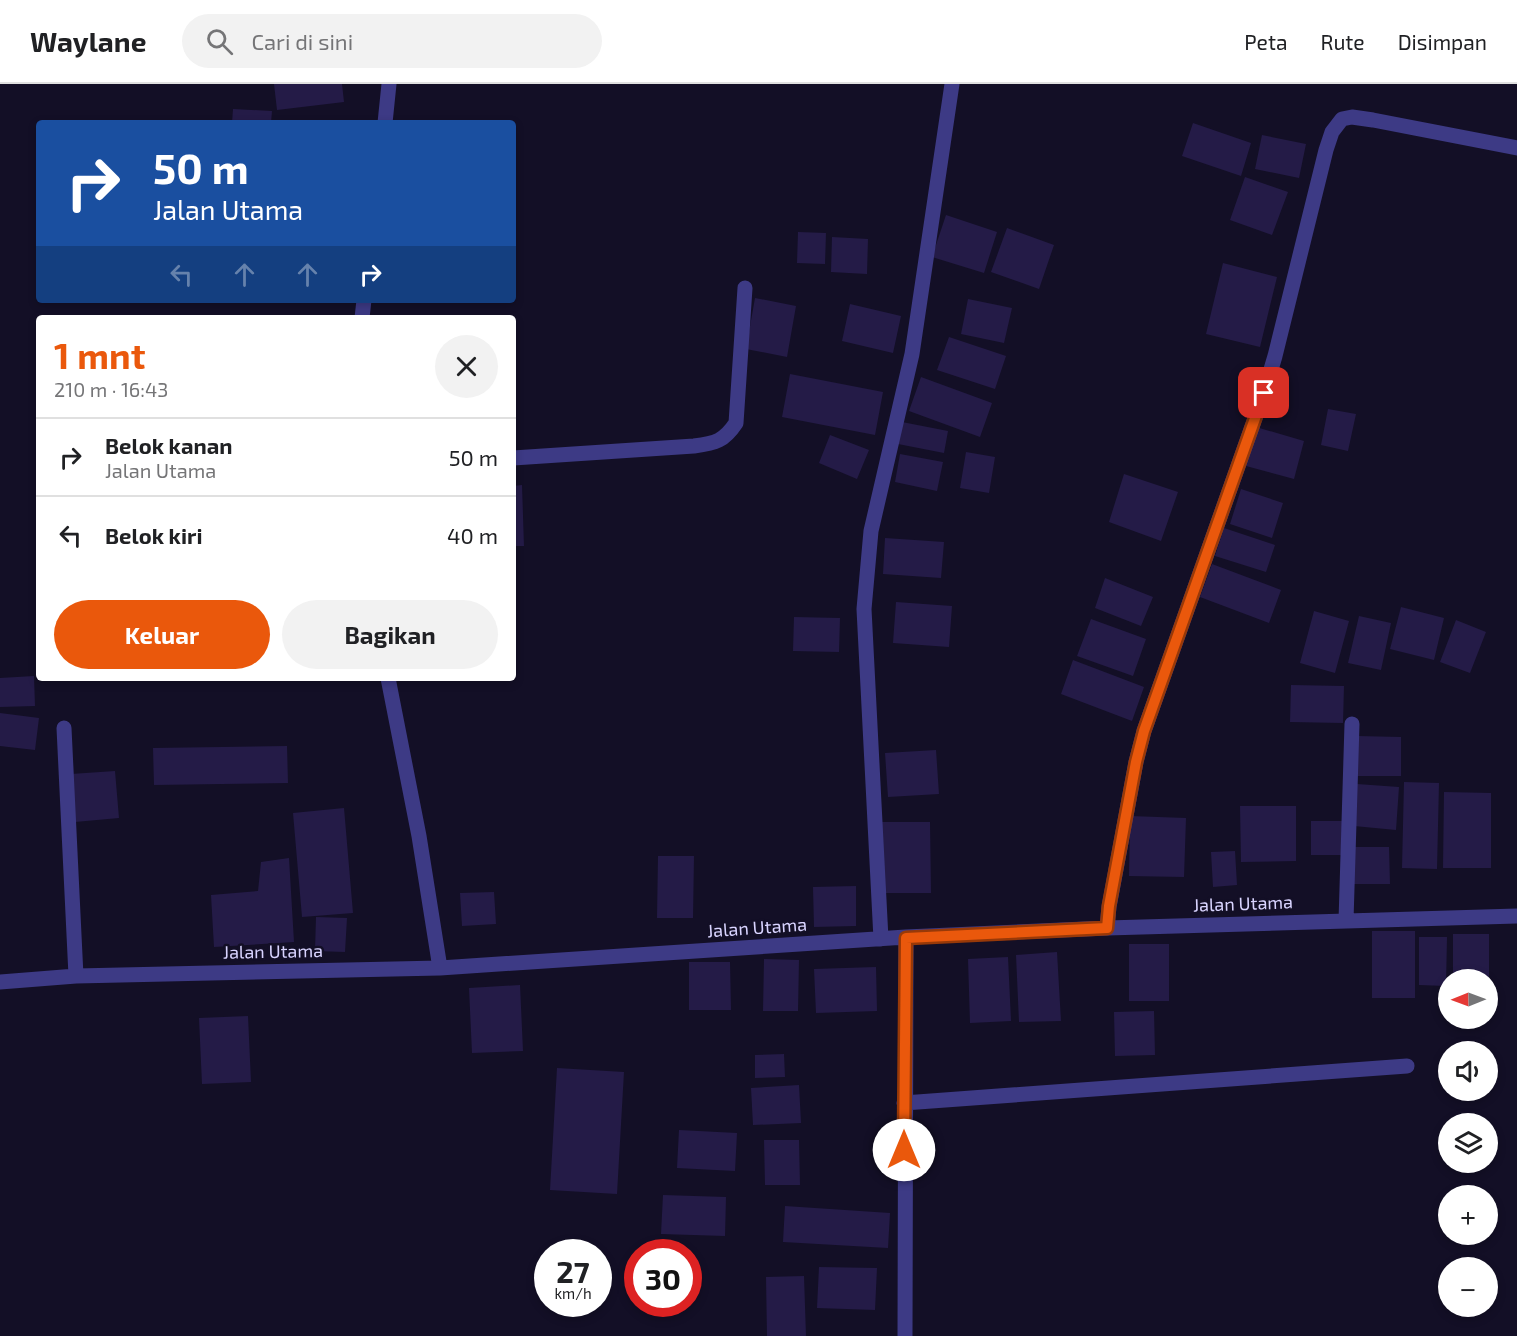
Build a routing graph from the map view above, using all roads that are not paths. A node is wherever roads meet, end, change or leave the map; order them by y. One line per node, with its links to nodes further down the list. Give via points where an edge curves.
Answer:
1 (389, 84): 3 (street)
2 (952, 84): 14 (street, via 912,354 871,531 866,572 864,609)
3 (385, 120)
4 (1517, 148): 12 (street, via 1352,117 1342,119 1332,132 1264,393 1144,731)
5 (745, 288): 6 (street, via 736,423 727,436 694,446)
6 (516, 458)
7 (389, 681): 15 (street)
8 (1352, 724): 11 (street)
9 (64, 728): 16 (street)
10 (1517, 916): 11 (street, Jalan Utama)
11 (1346, 921): 12 (street, Jalan Utama)
12 (1107, 928): 13 (street, Jalan Utama)
13 (906, 938): 14 (street, Jalan Utama); 19 (street)
14 (881, 939): 15 (street, Jalan Utama)
15 (440, 968): 16 (street, Jalan Utama)
16 (76, 976): 17 (street, Jalan Utama)
17 (0, 982)
18 (1407, 1066): 19 (street)
19 (904, 1103): 20 (street)
20 (905, 1336)

